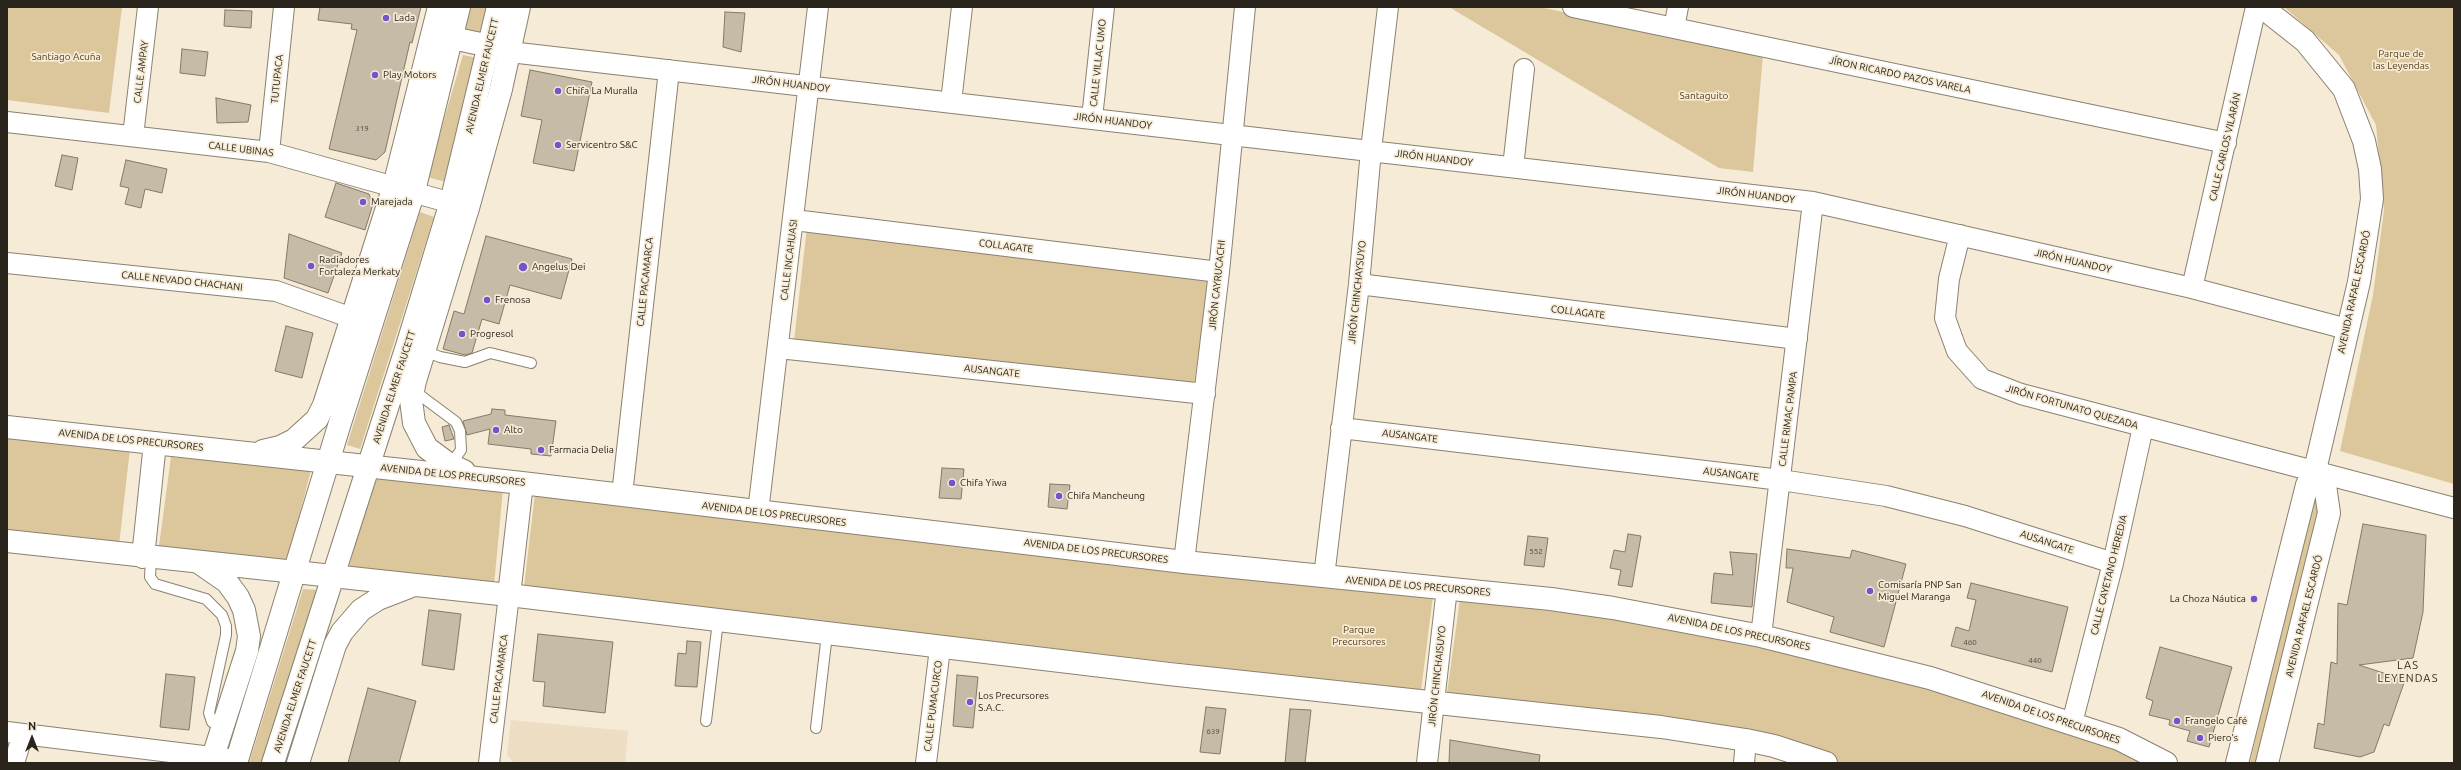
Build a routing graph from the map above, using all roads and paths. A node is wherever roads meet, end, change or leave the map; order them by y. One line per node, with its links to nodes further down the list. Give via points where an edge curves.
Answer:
1 (148, 7): 26 (street, CALLE AMPAY)
2 (284, 7): 29 (street, TUTUPACA)
3 (439, 7): 31 (main road)
4 (459, 7): 17 (main road)
5 (498, 7): 18 (main road, AVENIDA ELMER FAUCETT)
6 (519, 7): 18 (main road, AVENIDA ELMER FAUCETT)
7 (818, 7): 21 (street, CALLE INCAHUASI)
8 (962, 7): 22 (street)
9 (1104, 7): 23 (street, CALLE VILLAC UMO)
10 (1245, 7): 25 (street, JIRÓN CAYRUCACHI)
11 (1388, 7): 28 (street, JIRÓN CHINCHAYSUYO)
12 (1573, 7): 16 (street, JÍRON RICARDO PAZOS VARELA)
13 (1678, 7): 16 (street)
14 (2256, 7): 27 (street, CALLE CARLOS VILARÁN)
15 (2262, 7): 41 (main road, AVENIDA RAFAEL ESCARDÓ, via 2305,40 2327,65 2344,88 2364,141 2370,169 2372,199 2366,247)
16 (1674, 28): 27 (street, JÍRON RICARDO PAZOS VARELA)
17 (452, 38): 18 (main road); 31 (main road)
18 (500, 49): 20 (street, JIRÓN HUANDOY); 33 (main road, AVENIDA ELMER FAUCETT)
19 (1524, 69): 30 (street)
20 (669, 70): 21 (street, JIRÓN HUANDOY); 60 (street, CALLE PACAMARCA)
21 (809, 86): 22 (street, JIRÓN HUANDOY); 34 (street, CALLE INCAHUASI)
22 (951, 102): 23 (street, JIRÓN HUANDOY)
23 (1092, 118): 25 (street, JIRÓN HUANDOY)
24 (7, 122): 26 (street, CALLE UBINAS)
25 (1231, 134): 28 (street, JIRÓN HUANDOY); 37 (street, JIRÓN CAYRUCACHI)
26 (133, 136): 29 (street, CALLE UBINAS)
27 (2226, 143): 39 (street, CALLE CARLOS VILARÁN)
28 (1371, 150): 30 (street, JIRÓN HUANDOY); 38 (street, JIRÓN CHINCHAYSUYO)
29 (269, 152): 31 (street, CALLE UBINAS)
30 (1512, 166): 32 (street, JIRÓN HUANDOY)
31 (404, 189): 33 (street, CALLE UBINAS); 40 (main road); 53 (main road)
32 (1813, 202): 35 (street, JIRÓN HUANDOY); 42 (street, CALLE RIMAC PAMPA)
33 (460, 205): 43 (main road, AVENIDA ELMER FAUCETT)
34 (794, 220): 37 (street, COLLAGATE); 44 (street, CALLE INCAHUASI)
35 (1960, 235): 39 (street, JIRÓN HUANDOY); 49 (street, JIRÓN FORTUNATO QUEZADA, via 1949,279 1945,318 1957,351 1982,379 2021,394)
36 (7, 263): 40 (street, CALLE NEVADO CHACHANI, via 276,291)
37 (1219, 272): 47 (street, JIRÓN CAYRUCACHI)
38 (1359, 284): 42 (street, COLLAGATE); 50 (street, JIRÓN CHINCHAYSUYO)
39 (2192, 288): 41 (street, JIRÓN HUANDOY)
40 (352, 318): 52 (main road, via 324,405 317,419 294,440 280,447)
41 (2347, 329): 56 (main road, AVENIDA RAFAEL ESCARDÓ)
42 (1797, 339): 58 (street, CALLE RIMAC PAMPA)
43 (416, 348): 45 (lane, via 440,357 465,362 490,353); 46 (main road, AVENIDA ELMER FAUCETT); 55 (main road, AVENIDA ELMER FAUCETT)
44 (779, 348): 47 (street, AUSANGATE); 62 (street, CALLE INCAHUASI)
45 (531, 363)
46 (412, 390): 54 (main road, AVENIDA ELMER FAUCETT, via 411,411 419,437 426,448); 54 (lane, via 456,422 460,431 461,450)
47 (1205, 394): 66 (street, JIRÓN CAYRUCACHI)
48 (7, 427): 51 (main road, AVENIDA DE LOS PRECURSORES)
49 (2143, 427): 56 (street, JIRÓN FORTUNATO QUEZADA); 67 (street, CALLE CAYETANO HEREDIA)
50 (1341, 428): 58 (street, AUSANGATE); 70 (street, JIRÓN CHINCHAYSUYO)
51 (155, 443): 52 (main road, AVENIDA DE LOS PRECURSORES); 64 (main road)
52 (249, 453): 53 (main road, AVENIDA DE LOS PRECURSORES)
53 (328, 462): 55 (main road, AVENIDA DE LOS PRECURSORES); 68 (main road)
54 (450, 465): 57 (main road, AVENIDA ELMER FAUCETT)
55 (369, 466): 57 (main road, AVENIDA DE LOS PRECURSORES); 69 (main road, AVENIDA ELMER FAUCETT)
56 (2315, 470): 61 (street, JIRÓN FORTUNATO QUEZADA); 96 (main road, AVENIDA RAFAEL ESCARDÓ, via 2307,485); 97 (main road, AVENIDA RAFAEL ESCARDÓ, via 2325,485 2329,513)
57 (490, 479): 59 (main road, AVENIDA DE LOS PRECURSORES)
58 (1781, 480): 67 (street, AUSANGATE, via 1886,496 1965,516); 76 (street, CALLE RIMAC PAMPA)
59 (522, 483): 60 (main road, AVENIDA DE LOS PRECURSORES); 73 (main road)
60 (622, 495): 62 (main road, AVENIDA DE LOS PRECURSORES)
61 (2454, 508)
62 (758, 512): 66 (main road, AVENIDA DE LOS PRECURSORES)
63 (7, 541): 64 (main road)
64 (147, 557): 65 (main road); 81 (lane, via 150,577 155,584 206,599 222,615 226,635 209,712 212,722)
65 (198, 562): 68 (main road); 81 (main road, via 227,582 238,597 248,623 247,651)
66 (1184, 562): 70 (main road, AVENIDA DE LOS PRECURSORES)
67 (2113, 562): 80 (street, CALLE CAYETANO HEREDIA)
68 (294, 572): 69 (main road); 86 (main road)
69 (333, 577): 71 (main road); 88 (main road, AVENIDA ELMER FAUCETT)
70 (1324, 577): 72 (main road, AVENIDA DE LOS PRECURSORES)
71 (415, 585): 73 (main road); 89 (main road, via 378,599 361,610 342,632 335,645)
72 (1447, 588): 76 (main road, AVENIDA DE LOS PRECURSORES, via 1613,608); 78 (street, JIRÓN CHINCHAISUYO)
73 (509, 595): 74 (main road); 90 (street, CALLE PACAMARCA)
74 (718, 621): 75 (main road); 79 (lane)
75 (827, 634): 77 (main road); 82 (lane)
76 (1761, 636): 80 (main road, AVENIDA DE LOS PRECURSORES, via 1930,678)
77 (940, 648): 78 (main road); 91 (street, CALLE PUMACURCO)
78 (1434, 704): 84 (main road, via 1661,727); 92 (street, JIRÓN CHINCHAISUYO)
79 (706, 721)
80 (2072, 723): 95 (main road, AVENIDA DE LOS PRECURSORES, via 2119,739)
81 (222, 728): 85 (main road)
82 (816, 728)
83 (15, 733): 85 (street); 87 (street)
84 (1746, 740): 93 (street); 94 (main road)
85 (212, 760): 86 (street)
86 (236, 762)
87 (14, 763)
88 (273, 763)
89 (298, 763)
90 (489, 763)
91 (926, 763)
92 (1427, 763)
93 (1744, 763)
94 (1826, 763)
95 (2166, 763)
96 (2237, 763)
97 (2266, 763)

